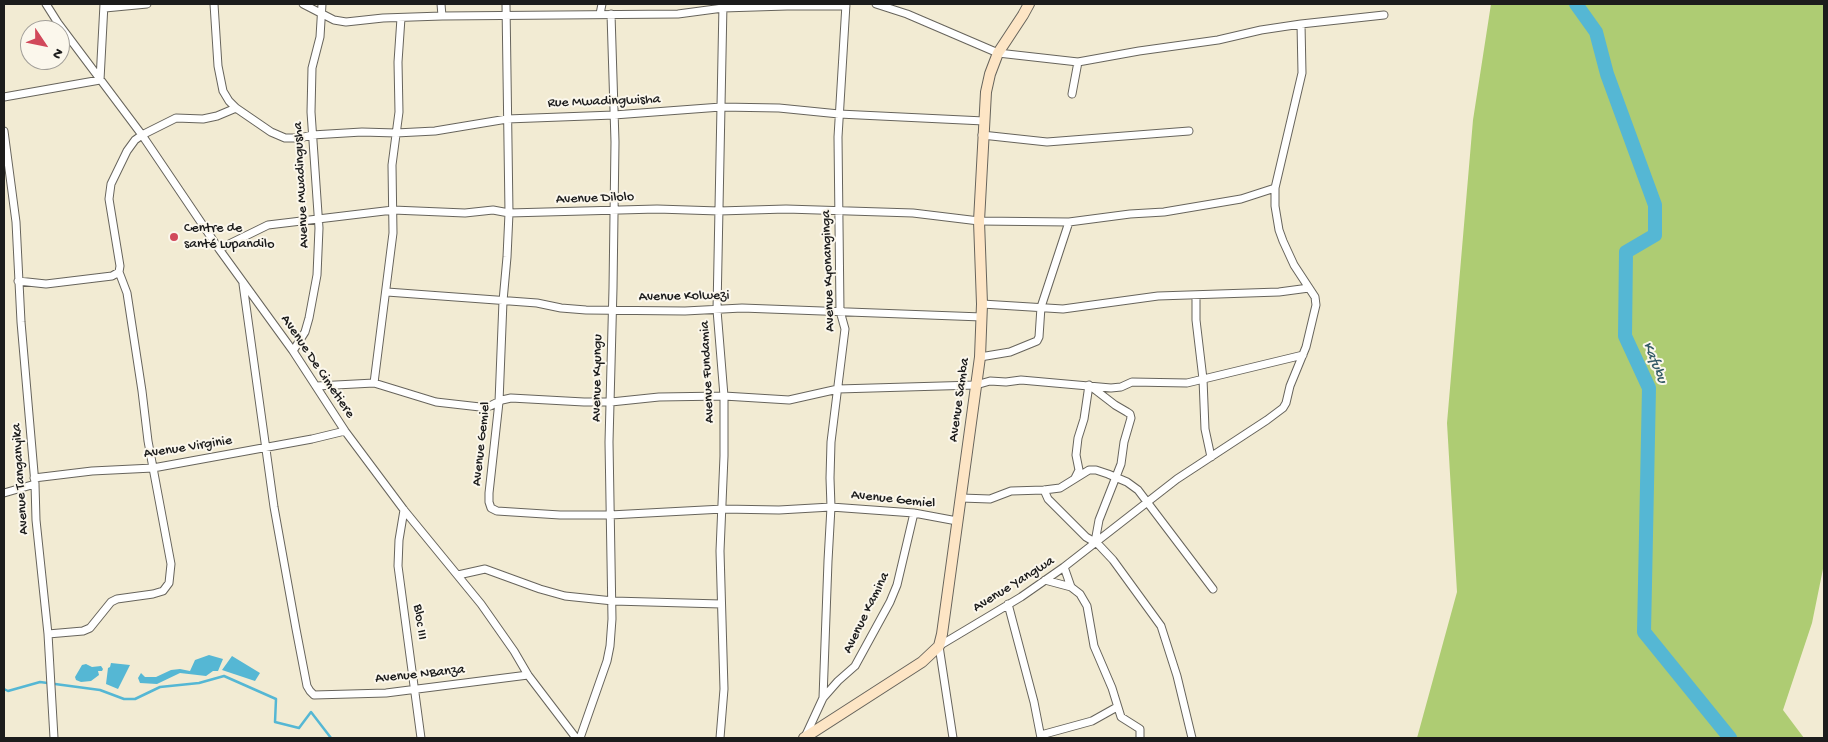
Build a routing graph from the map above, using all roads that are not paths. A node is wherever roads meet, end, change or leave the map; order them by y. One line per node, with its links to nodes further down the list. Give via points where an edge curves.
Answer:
1 (46, 4): 25 (street, Avenue De Cimetiere)
2 (148, 4): 11 (street)
3 (214, 4): 29 (street, via 220,78 228,101)
4 (303, 4): 15 (street)
5 (322, 4): 15 (street, Avenue Mwadingusha)
6 (441, 4): 20 (street)
7 (506, 4): 18 (street, Avenue Gemiel)
8 (602, 4): 16 (street)
9 (876, 4): 23 (street)
10 (1029, 4): 23 (street, Avenue Samba)
11 (123, 5): 13 (street)
12 (846, 5): 14 (street); 30 (street, Avenue Kyonanginga)
13 (104, 6): 25 (street)
14 (723, 6): 17 (street, via 678,14); 28 (street, Avenue Fundamia)
15 (321, 14): 21 (street, via 346,22); 38 (street, Avenue Mwadingusha, via 320,38 312,68)
16 (600, 14): 17 (street); 18 (street)
17 (611, 14): 31 (street, Avenue Kyungu)
18 (506, 15): 20 (street); 32 (street, Avenue Gemiel)
19 (1384, 15): 22 (street)
20 (442, 16): 21 (street)
21 (401, 18): 36 (street)
22 (1301, 24): 24 (street); 40 (street, via 1302,73)
23 (998, 53): 24 (street); 33 (street, Avenue Samba, via 988,83)
24 (1078, 62): 26 (street)
25 (100, 80): 27 (street); 37 (street, Avenue De Cimetiere)
26 (1072, 94)
27 (4, 97)
28 (721, 107): 30 (street, Rue Mwadingwisha); 31 (street, Rue Mwadingwisha); 43 (street, Avenue Fundamia)
29 (236, 108): 37 (street, via 203,119 176,118); 38 (street, Rue Mwadingwisha, via 271,132 286,138)
30 (839, 114): 33 (street, Rue Mwadingwisha); 44 (street, Avenue Kyonanginga)
31 (614, 115): 32 (street, Rue Mwadingwisha); 42 (street, Avenue Kyungu)
32 (507, 118): 36 (street, Rue Mwadingwisha, via 435,131); 45 (street, Avenue Gemiel)
33 (984, 121): 39 (street, Avenue Samba)
34 (4, 131): 51 (street, Avenue Tanganyika, via 16,222)
35 (1189, 131): 39 (street, via 1047,142)
36 (396, 134): 38 (street, Rue Mwadingwisha); 41 (street, via 392,164)
37 (142, 135): 49 (street, Avenue De Cimetiere); 50 (street, via 127,151 111,184 109,199)
38 (312, 135): 46 (street, Avenue Mwadingusha)
39 (982, 135): 47 (street, Avenue Samba)
40 (1275, 188): 48 (street, Avenue Dilolo, via 1241,199 1164,212); 53 (street, via 1279,230 1294,265)
41 (393, 210): 45 (street, Avenue Dilolo, via 465,213 493,210); 46 (street, Avenue Dilolo); 54 (street)
42 (614, 211): 43 (street, Avenue Dilolo); 45 (street, Avenue Dilolo); 59 (street, Avenue Kyungu)
43 (718, 211): 44 (street, Avenue Dilolo); 60 (street, Avenue Fundamia)
44 (840, 211): 47 (street, Avenue Dilolo, via 913,213); 61 (street, Avenue Kyonanginga)
45 (509, 213): 56 (street, Avenue Gemiel)
46 (319, 218): 49 (street, Avenue Dilolo, via 268,225); 63 (street, Avenue Mwadingusha, via 317,274 309,318)
47 (979, 221): 48 (street, Avenue Dilolo); 57 (street, Avenue Samba)
48 (1069, 222): 58 (street)
49 (219, 249): 52 (street, Avenue De Cimetiere)
50 (119, 272): 51 (street, via 112,276 46,284); 78 (street, via 127,293)
51 (18, 281): 81 (street, Avenue Tanganyika)
52 (242, 281): 63 (street, Avenue De Cimetiere); 76 (street)
53 (1309, 288): 55 (street); 64 (street, via 1316,305)
54 (387, 292): 56 (street, Avenue Kolwezi); 67 (street)
55 (1196, 296): 58 (street, via 1158,296 1069,308); 66 (street)
56 (503, 301): 59 (street, Avenue Kolwezi, via 586,310); 73 (street, Avenue Gemiel)
57 (982, 304): 58 (street); 62 (street, Avenue Samba)
58 (1042, 307): 65 (street, via 1037,341 1010,352)
59 (612, 309): 60 (street, Avenue Kolwezi); 74 (street, Avenue Kyungu)
60 (717, 310): 61 (street, Avenue Kolwezi); 72 (street, Avenue Fundamia)
61 (840, 311): 62 (street, Avenue Kolwezi); 71 (street, Avenue Kyonanginga, via 845,329)
62 (982, 317): 65 (street, Avenue Samba)
63 (293, 352): 70 (street, Avenue De Cimetiere)
64 (1303, 355): 66 (street); 77 (street, via 1283,408)
65 (980, 357): 68 (street, Avenue Samba)
66 (1203, 378): 69 (street, via 1188,383 1132,382 1111,388); 77 (street, via 1205,429)
67 (374, 383): 70 (street); 73 (street, via 460,406 490,406)
68 (976, 385): 69 (street, via 1021,380); 71 (street); 84 (street, Avenue Samba)
69 (1089, 385): 79 (street, via 1130,414); 80 (street, via 1078,438 1076,455 1079,470)
70 (317, 386): 75 (street, Avenue De Cimetiere)
71 (838, 389): 72 (street, via 789,400); 86 (street, Avenue Kyonanginga, via 831,442)
72 (724, 396): 74 (street); 87 (street, Avenue Fundamia)
73 (499, 402): 74 (street, via 511,398); 90 (street, Avenue Gemiel, via 489,493 491,508 560,515)
74 (611, 402): 90 (street, Avenue Kyungu)
75 (345, 431): 76 (street, Avenue Virginie); 88 (street, Avenue De Cimetiere)
76 (265, 447): 78 (street, Avenue Virginie); 104 (street, Avenue NBanza, via 307,686 314,696)
77 (1211, 457): 85 (street)
78 (153, 468): 81 (street, Avenue Virginie, via 92,471); 101 (street, via 171,564 169,583 163,591 111,602 90,628 67,634)
79 (1117, 477): 80 (street, via 1089,470); 85 (street, via 1138,490); 92 (street, via 1099,520)
80 (1075, 479): 82 (street, via 1060,488)
81 (35, 481): 83 (street, Avenue Virginie); 101 (street, Avenue Tanganyika)
82 (1044, 490): 84 (street, via 1011,491 990,499); 92 (street, via 1052,504)
83 (4, 493)
84 (961, 498): 91 (street, Avenue Samba)
85 (1148, 502): 92 (street); 97 (street)
86 (831, 507): 87 (street, Avenue Gemiel); 89 (street, Avenue Gemiel); 105 (street, Avenue Kyonanginga)
87 (723, 509): 90 (street, Avenue Gemiel); 99 (street, Avenue Fundamia)
88 (404, 510): 94 (street, Avenue De Cimetiere); 104 (street, Bloc III, via 398,566)
89 (914, 513): 91 (street, Avenue Gemiel); 105 (street, Avenue Kamina, via 890,602 855,666)
90 (610, 515): 98 (street, Avenue Kyungu)
91 (957, 521): 102 (street, Avenue Samba)
92 (1095, 542): 93 (street); 116 (street, via 1113,560 1161,626)
93 (1064, 567): 95 (street, Avenue Yangwa); 96 (street, Avenue Yangwa)
94 (458, 576): 98 (street, via 485,569 565,596); 103 (street, Avenue De Cimetiere, via 514,650)
95 (1045, 580): 96 (street); 100 (street, Avenue Yangwa)
96 (1072, 587): 106 (street, Avenue Yangwa, via 1087,606 1094,646)
97 (1213, 589)
98 (613, 601): 99 (street); 111 (street, Avenue Kyungu, via 608,654)
99 (721, 604): 112 (street, Avenue Fundamia, via 724,689)
100 (1008, 604): 102 (street, Avenue Yangwa); 107 (street)
101 (48, 634): 108 (street, Avenue Tanganyika)
102 (939, 646): 113 (street, via 922,662); 114 (street)
103 (528, 675): 104 (street, Avenue NBanza); 110 (street, Avenue De Cimetiere)
104 (416, 689): 109 (street, Bloc III)
105 (823, 698): 113 (street, Avenue Kamina)
106 (1117, 707): 107 (street, via 1092,721); 115 (street, Avenue Yangwa, via 1121,717 1140,729)
107 (1041, 736)
108 (54, 738)
109 (421, 738)
110 (576, 738)
111 (580, 738)
112 (720, 738)
113 (804, 738)
114 (953, 738)
115 (1140, 738)
116 (1192, 738)

